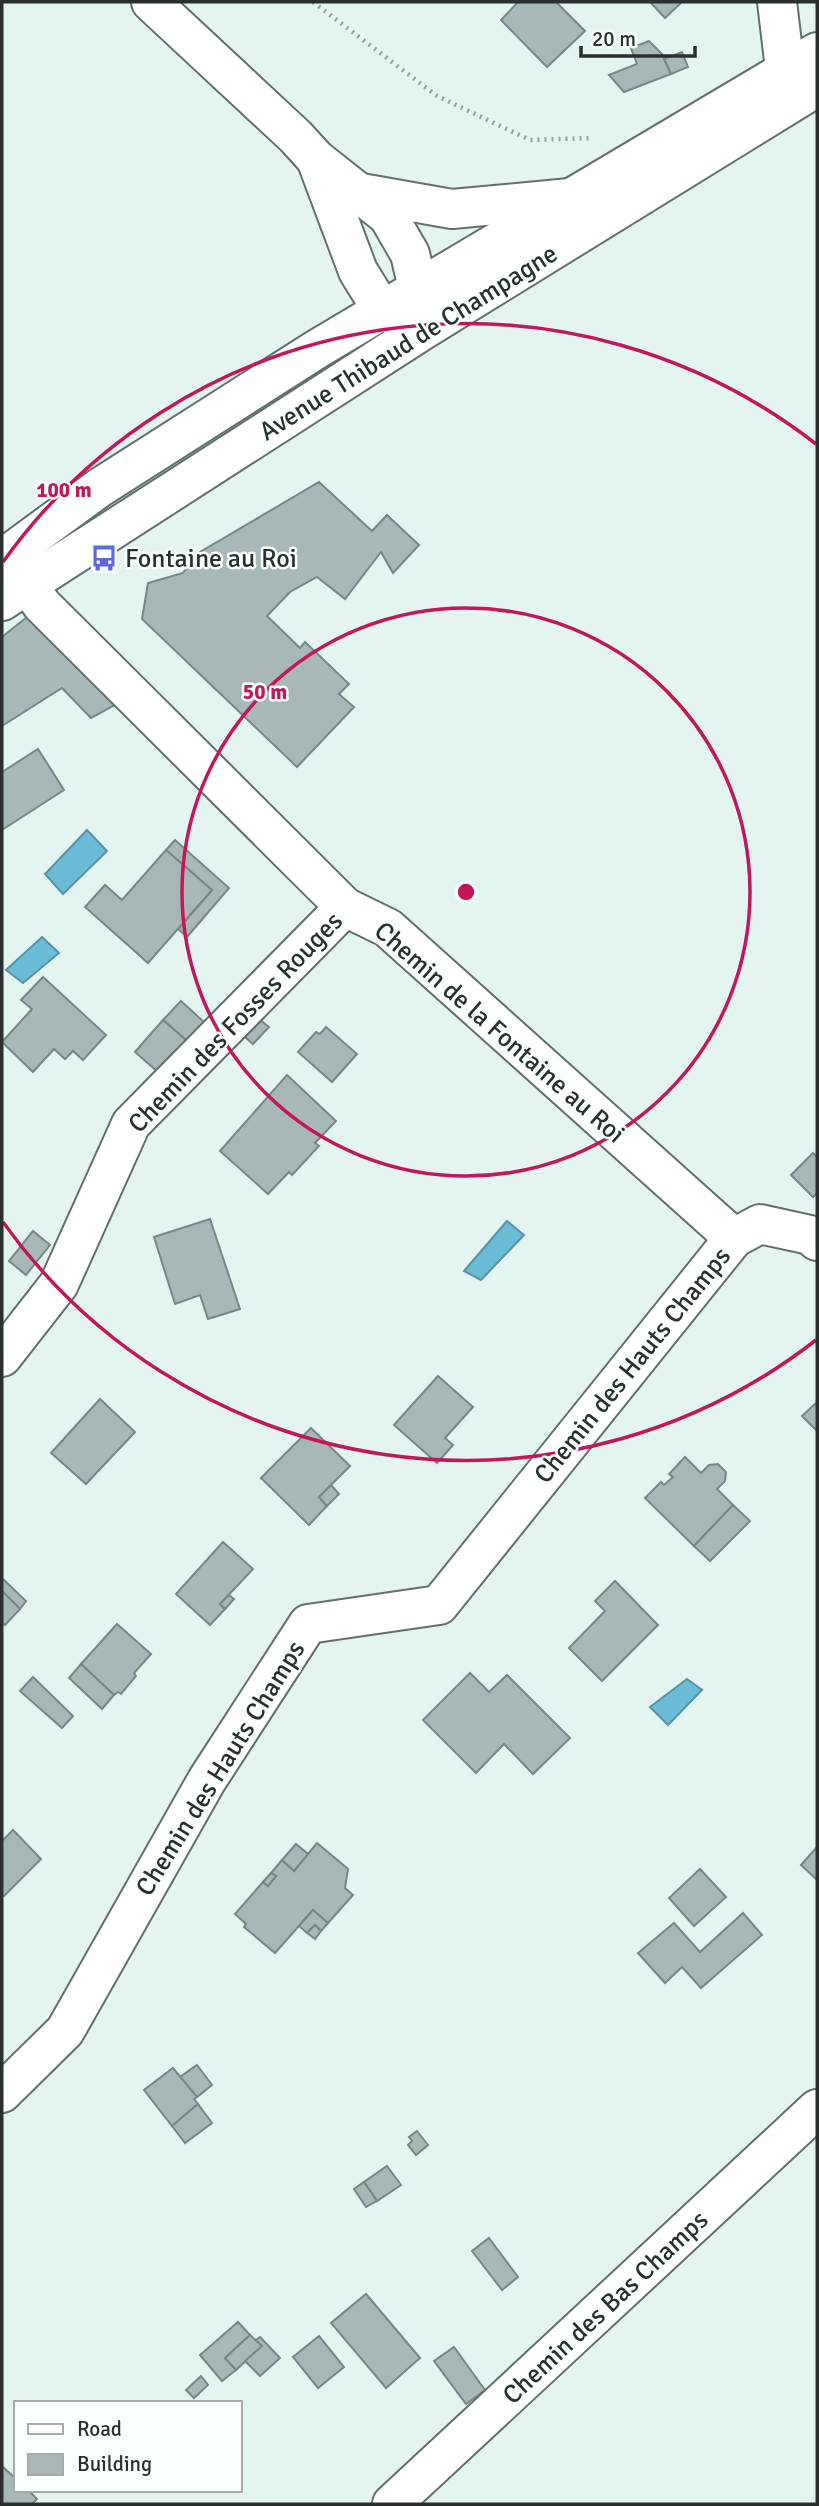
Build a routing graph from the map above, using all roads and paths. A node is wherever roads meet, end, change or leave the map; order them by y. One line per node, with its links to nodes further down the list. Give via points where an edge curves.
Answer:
1 (151, 2): 6 (street)
2 (313, 2): 5 (path, via 437,96 530,140)
3 (777, 2): 4 (street)
4 (802, 78): 8 (street, Avenue Thibaud de Champagne); 11 (street, Avenue Thibaud de Champagne)
5 (598, 138)
6 (316, 159): 7 (street); 10 (street, via 358,271)
7 (361, 192): 8 (street, via 452,209); 9 (street, via 388,216 410,254)
8 (570, 198): 9 (street, Avenue Thibaud de Champagne)
9 (418, 288): 10 (street, Avenue Thibaud de Champagne); 11 (street)
10 (382, 310): 11 (street); 12 (street, Avenue Thibaud de Champagne, via 99,488)
11 (423, 330): 12 (street, Avenue Thibaud de Champagne)
12 (9, 575): 13 (street, Chemin de la Fontaine au Roi)
13 (345, 907): 14 (street, Chemin de la Fontaine au Roi, via 388,928); 16 (street, Chemin des Fosses Rouges, via 131,1124 59,1284)
14 (734, 1238): 15 (street, via 760,1224 810,1235); 17 (street, Chemin des Hauts Champs, via 439,1605 309,1624 207,1780 65,2031)
15 (817, 1241)
16 (2, 1357)
17 (2, 2093)
18 (817, 2109): 19 (street, Chemin des Bas Champs)
19 (392, 2504)

